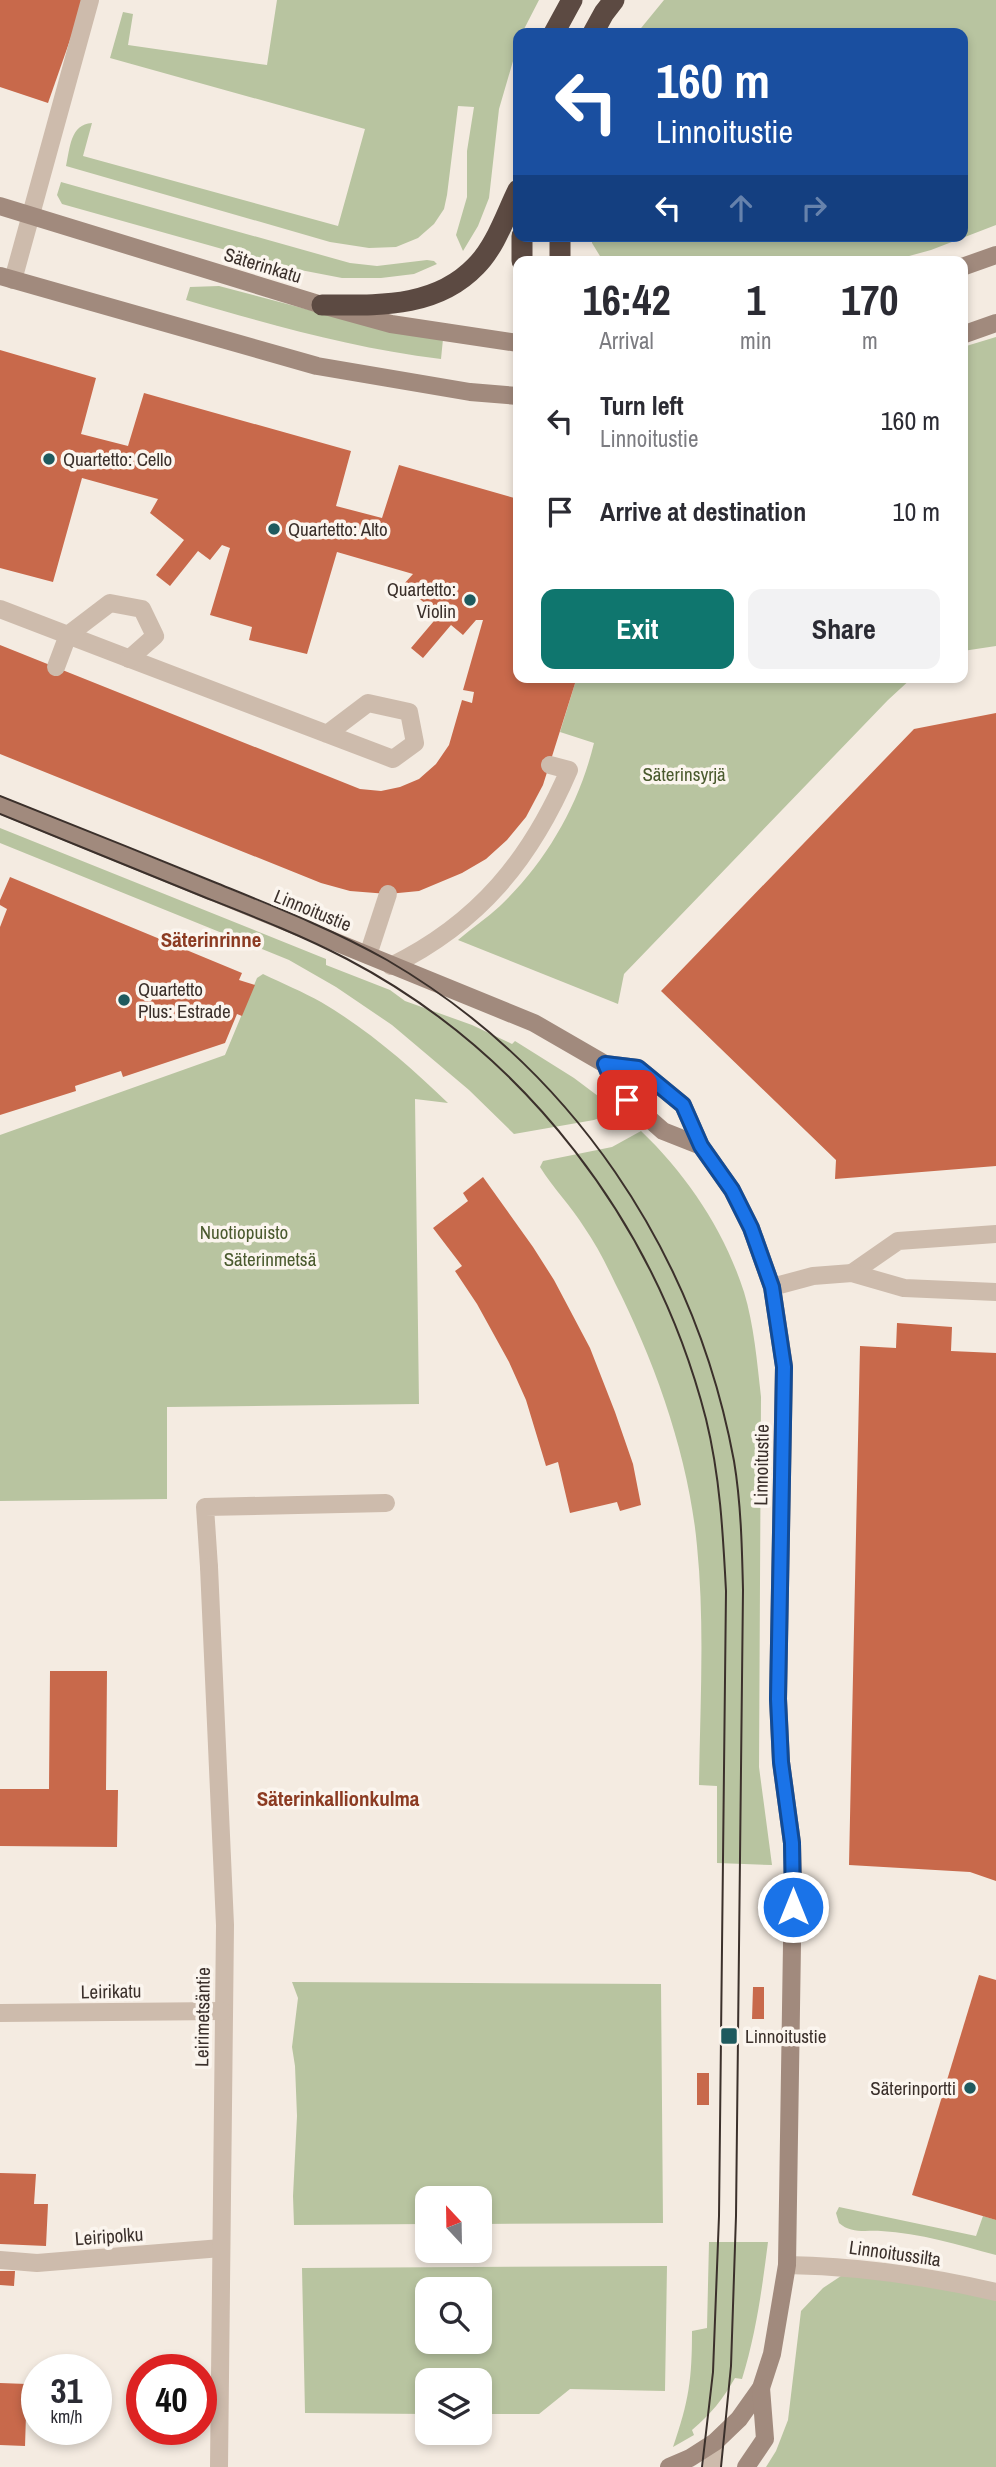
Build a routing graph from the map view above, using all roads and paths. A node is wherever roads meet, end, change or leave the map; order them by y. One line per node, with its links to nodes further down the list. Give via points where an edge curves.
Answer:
1 (90, 0): 8 (street)
2 (572, 0): 4 (highway)
3 (614, 0): 5 (highway)
4 (557, 28)
5 (596, 28)
6 (513, 200): 12 (highway, via 477,265 439,291 407,303)
7 (0, 206): 8 (street, Säterinkatu)
8 (30, 216): 11 (street); 12 (street, Säterinkatu)
9 (996, 255): 10 (street)
10 (968, 265)
11 (6, 278): 16 (street, via 317,366)
12 (323, 305): 15 (street, Säterinkatu, via 391,324)
13 (996, 323): 14 (street)
14 (968, 333)
15 (513, 342)
16 (513, 396)
17 (0, 609): 18 (street)
18 (68, 635): 19 (street); 19 (street, via 110,603 142,609 155,636); 20 (street)
19 (129, 659): 21 (street)
20 (56, 667)
21 (327, 734): 21 (street, via 362,755 393,760 415,743 409,712 368,703)
22 (550, 765): 26 (street, via 569,770 538,834 510,875 446,934)
23 (0, 805): 25 (street, Linnoitustie)
24 (388, 894): 25 (street)
25 (368, 955): 26 (street, Linnoitustie)
26 (391, 966): 27 (street, Linnoitustie, via 534,1023)
27 (605, 1064): 28 (street, via 616,1090 638,1110 663,1131); 28 (street, Linnoitustie, via 638,1068 660,1084 683,1105)
28 (701, 1146): 31 (street, Linnoitustie, via 737,1200)
29 (996, 1234): 30 (street, via 898,1241)
30 (852, 1273): 31 (street, via 813,1276); 32 (street, via 904,1288)
31 (772, 1287): 38 (street, Linnoitustie, via 784,1367 778,1699 793,1880)
32 (996, 1292)
33 (386, 1503): 34 (street, Leirimetsäntie, via 205,1507 225,1925)
34 (223, 2011): 35 (street, Leirikatu); 36 (street, Leirimetsäntie)
35 (0, 2014)
36 (221, 2248): 37 (street, Leiripolku, via 37,2263); 42 (street, Leirimetsäntie)
37 (0, 2260)
38 (787, 2265): 39 (street, Linnoitussilta, via 852,2267); 40 (street, Linnoitustie, via 772,2354)
39 (996, 2292)
40 (761, 2388): 41 (street, Linnoitustie); 45 (street, Linnoitustie, via 765,2439)
41 (715, 2442): 43 (street, Linnoitustie); 44 (street)
42 (219, 2467)
43 (668, 2467)
44 (712, 2467)
45 (746, 2467)

